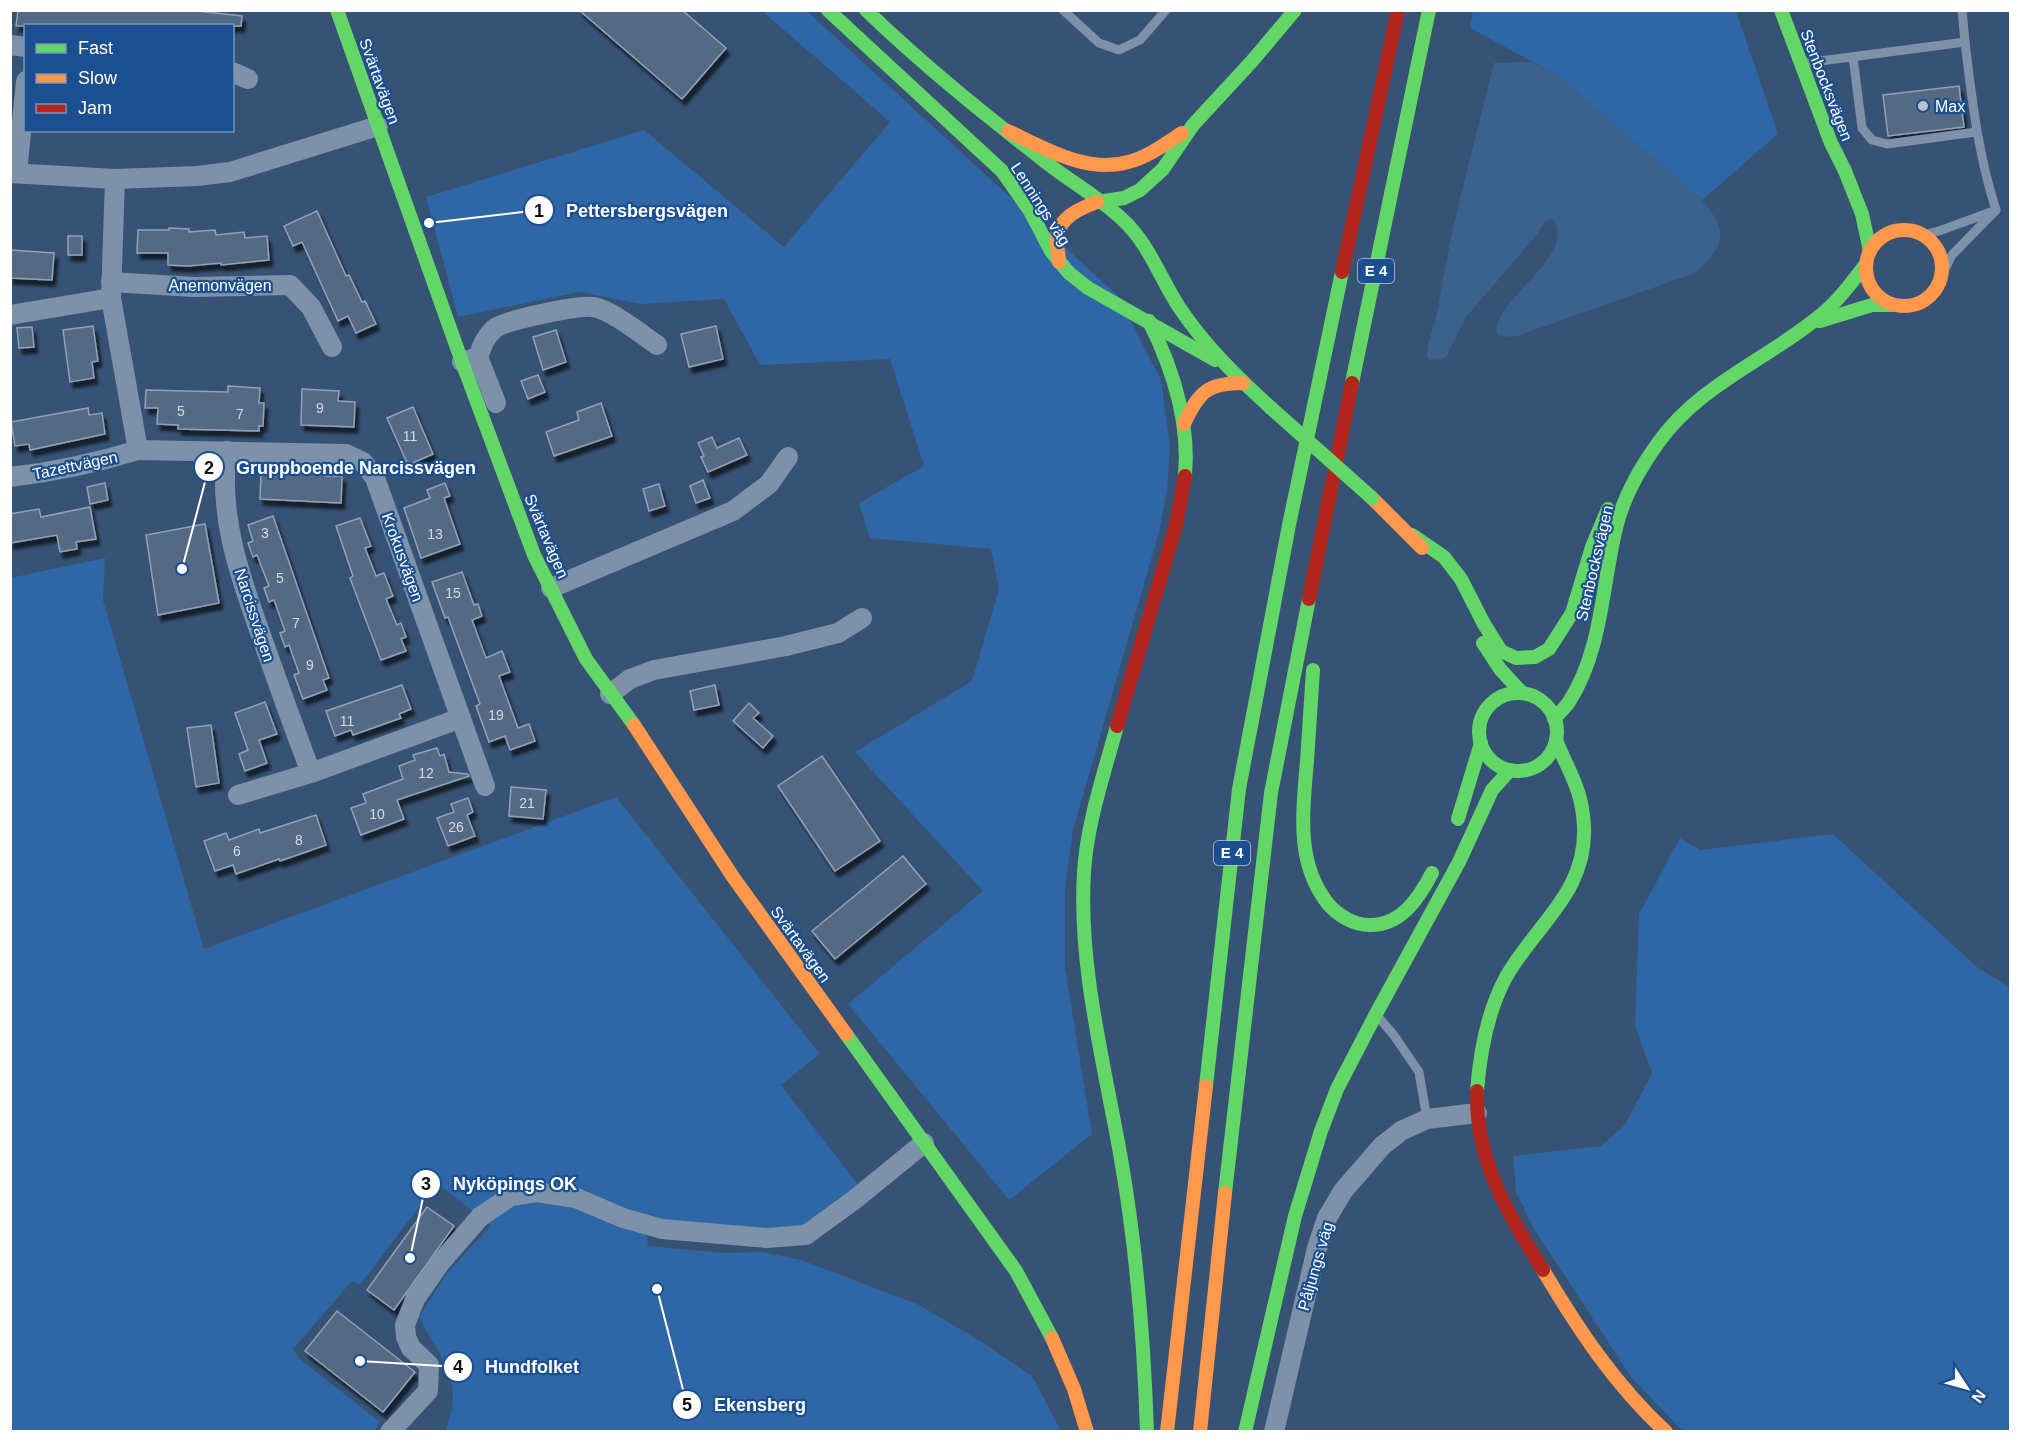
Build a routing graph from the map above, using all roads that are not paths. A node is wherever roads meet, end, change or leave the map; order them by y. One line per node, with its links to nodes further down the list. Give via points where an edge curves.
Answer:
1 (336, 10): 16 (main road, Svärtavägen)
2 (828, 10): 29 (main road, Lennings väg, via 1002,171)
3 (866, 10): 17 (main road, Lennings väg)
4 (1063, 10): 5 (lane, via 1099,43 1119,50 1140,40)
5 (1166, 10)
6 (1294, 10): 15 (main road)
7 (1398, 10): 84 (main road, E 4, via 1289,525 1239,789)
8 (1429, 10): 48 (main road, E 4)
9 (1780, 10): 13 (main road, Stenbocksvägen)
10 (1962, 10): 11 (lane)
11 (1965, 42): 12 (lane); 18 (lane)
12 (1853, 57): 13 (lane); 18 (lane, via 1862,128 1872,140 1887,144)
13 (1800, 64): 19 (main road, Stenbocksvägen)
14 (24, 96): 20 (street)
15 (1193, 125): 17 (main road, via 1128,163 1096,166 1060,155); 23 (main road, via 1163,169 1140,190 1124,198)
16 (378, 126): 21 (street, via 230,172); 38 (main road, Svärtavägen)
17 (1008, 131): 23 (main road, Lennings väg)
18 (1976, 132): 24 (lane)
19 (1845, 171): 22 (main road, Stenbocksvägen); 28 (main road, Stenbocksvägen, via 1862,214)
20 (14, 172): 21 (street)
21 (115, 179): 31 (street)
22 (1868, 196)
23 (1097, 201): 29 (main road, via 1064,222 1057,236); 39 (main road, Lennings väg, via 1123,219 1143,242 1178,306)
24 (1996, 210): 27 (lane); 30 (lane, via 1952,255)
25 (1886, 216): 26 (main road)
26 (1900, 230): 27 (main road); 28 (main road, via 1882,237)
27 (1923, 235): 30 (main road, via 1942,258)
28 (1868, 257): 32 (main road, via 1866,274 1875,293); 35 (main road, Stenbocksvägen, via 1855,282)
29 (1059, 262): 34 (main road, Lennings väg, via 1088,288)
30 (1943, 273): 32 (main road, via 1939,286 1919,304)
31 (111, 290): 33 (street); 37 (street, Anemonvägen, via 290,285 311,307); 44 (street)
32 (1892, 305): 35 (main road, Stenbocksvägen, via 1872,305)
33 (10, 315)
34 (1149, 321): 39 (main road, Lennings väg, via 1185,345); 42 (main road, via 1168,358)
35 (1812, 323): 43 (main road, Stenbocksvägen, via 1726,376 1677,417)
36 (657, 345): 38 (street, via 618,318 593,307 523,318 496,327)
37 (332, 347)
38 (470, 360): 41 (street); 50 (main road, Svärtavägen, via 534,555)
39 (1221, 362): 40 (main road)
40 (1243, 383): 42 (main road, via 1221,382 1209,387 1198,397); 49 (main road, bridge)
41 (496, 403)
42 (1184, 424): 83 (main road, via 1186,469 1182,499 1090,827 1084,870 1086,964 1138,1278)
43 (1660, 439): 49 (main road, via 1620,482 1592,547 1572,613 1549,649 1535,657 1516,658 1501,651 1461,579 1444,557); 54 (main road, Stenbocksvägen, via 1629,491 1617,526)
44 (138, 450): 45 (street, Krokusvägen); 47 (street, Tazettvägen, via 110,460)
45 (227, 451): 63 (street, Krokusvägen, via 346,454 363,462 375,478); 69 (street, Narcissvägen, via 224,472 228,522 242,583)
46 (788, 457): 50 (street, via 769,484 734,511)
47 (10, 477)
48 (1322, 532): 53 (main road); 85 (main road, E 4, via 1271,793)
49 (1412, 535): 52 (main road, via 1438,565)
50 (551, 588): 59 (main road, Svärtavägen, via 586,659)
51 (862, 618): 59 (street, via 838,633 786,646 654,670 630,679)
52 (1473, 627): 56 (main road); 60 (main road, via 1500,669)
53 (1315, 636)
54 (1592, 643): 57 (main road, Stenbocksvägen); 64 (main road, Stenbocksvägen, via 1581,682)
55 (1314, 659): 76 (main road, via 1303,825 1306,862 1318,892 1343,917 1369,925 1382,924 1411,905)
56 (1481, 665)
57 (1567, 677)
58 (1550, 691): 60 (main road)
59 (610, 694): 80 (main road, Svärtavägen, via 733,877)
60 (1527, 694): 62 (main road, via 1501,697); 64 (main road, via 1549,709)
61 (1485, 695): 62 (main road)
62 (1485, 711): 66 (main road, via 1479,732)
63 (460, 718): 69 (street); 71 (street, Krokusvägen)
64 (1554, 719): 65 (main road)
65 (1556, 740): 67 (main road, via 1546,758); 74 (main road, via 1579,793)
66 (1481, 743): 68 (main road, via 1492,760); 75 (main road, via 1470,786)
67 (1529, 769): 68 (main road); 70 (main road)
68 (1510, 770): 77 (main road, via 1490,791 1455,871)
69 (311, 773): 73 (street)
70 (1544, 774)
71 (485, 786)
72 (1562, 790): 74 (main road)
73 (238, 795)
74 (1581, 812): 78 (main road, via 1582,856 1576,877 1510,969 1489,1019)
75 (1450, 836)
76 (1437, 863)
77 (1375, 1014): 79 (lane, via 1419,1072); 86 (main road, via 1338,1086 1319,1137 1278,1286)
78 (1477, 1113): 79 (street, Påljungs väg); 88 (main road, via 1483,1152 1503,1201 1528,1246 1620,1387)
79 (1427, 1119): 87 (street, Påljungs väg, via 1401,1131 1382,1146 1343,1191 1327,1218)
80 (924, 1143): 81 (street, via 806,1235 766,1238 662,1229 576,1198 537,1192 511,1196 480,1217 415,1299 405,1325 406,1337 411,1348 429,1365 428,1391); 82 (main road, Svärtavägen, via 1016,1271 1043,1317 1066,1365)
81 (390, 1431)
82 (1087, 1431)
83 (1147, 1431)
84 (1167, 1431)
85 (1200, 1431)
86 (1245, 1431)
87 (1274, 1431)
88 (1666, 1431)

